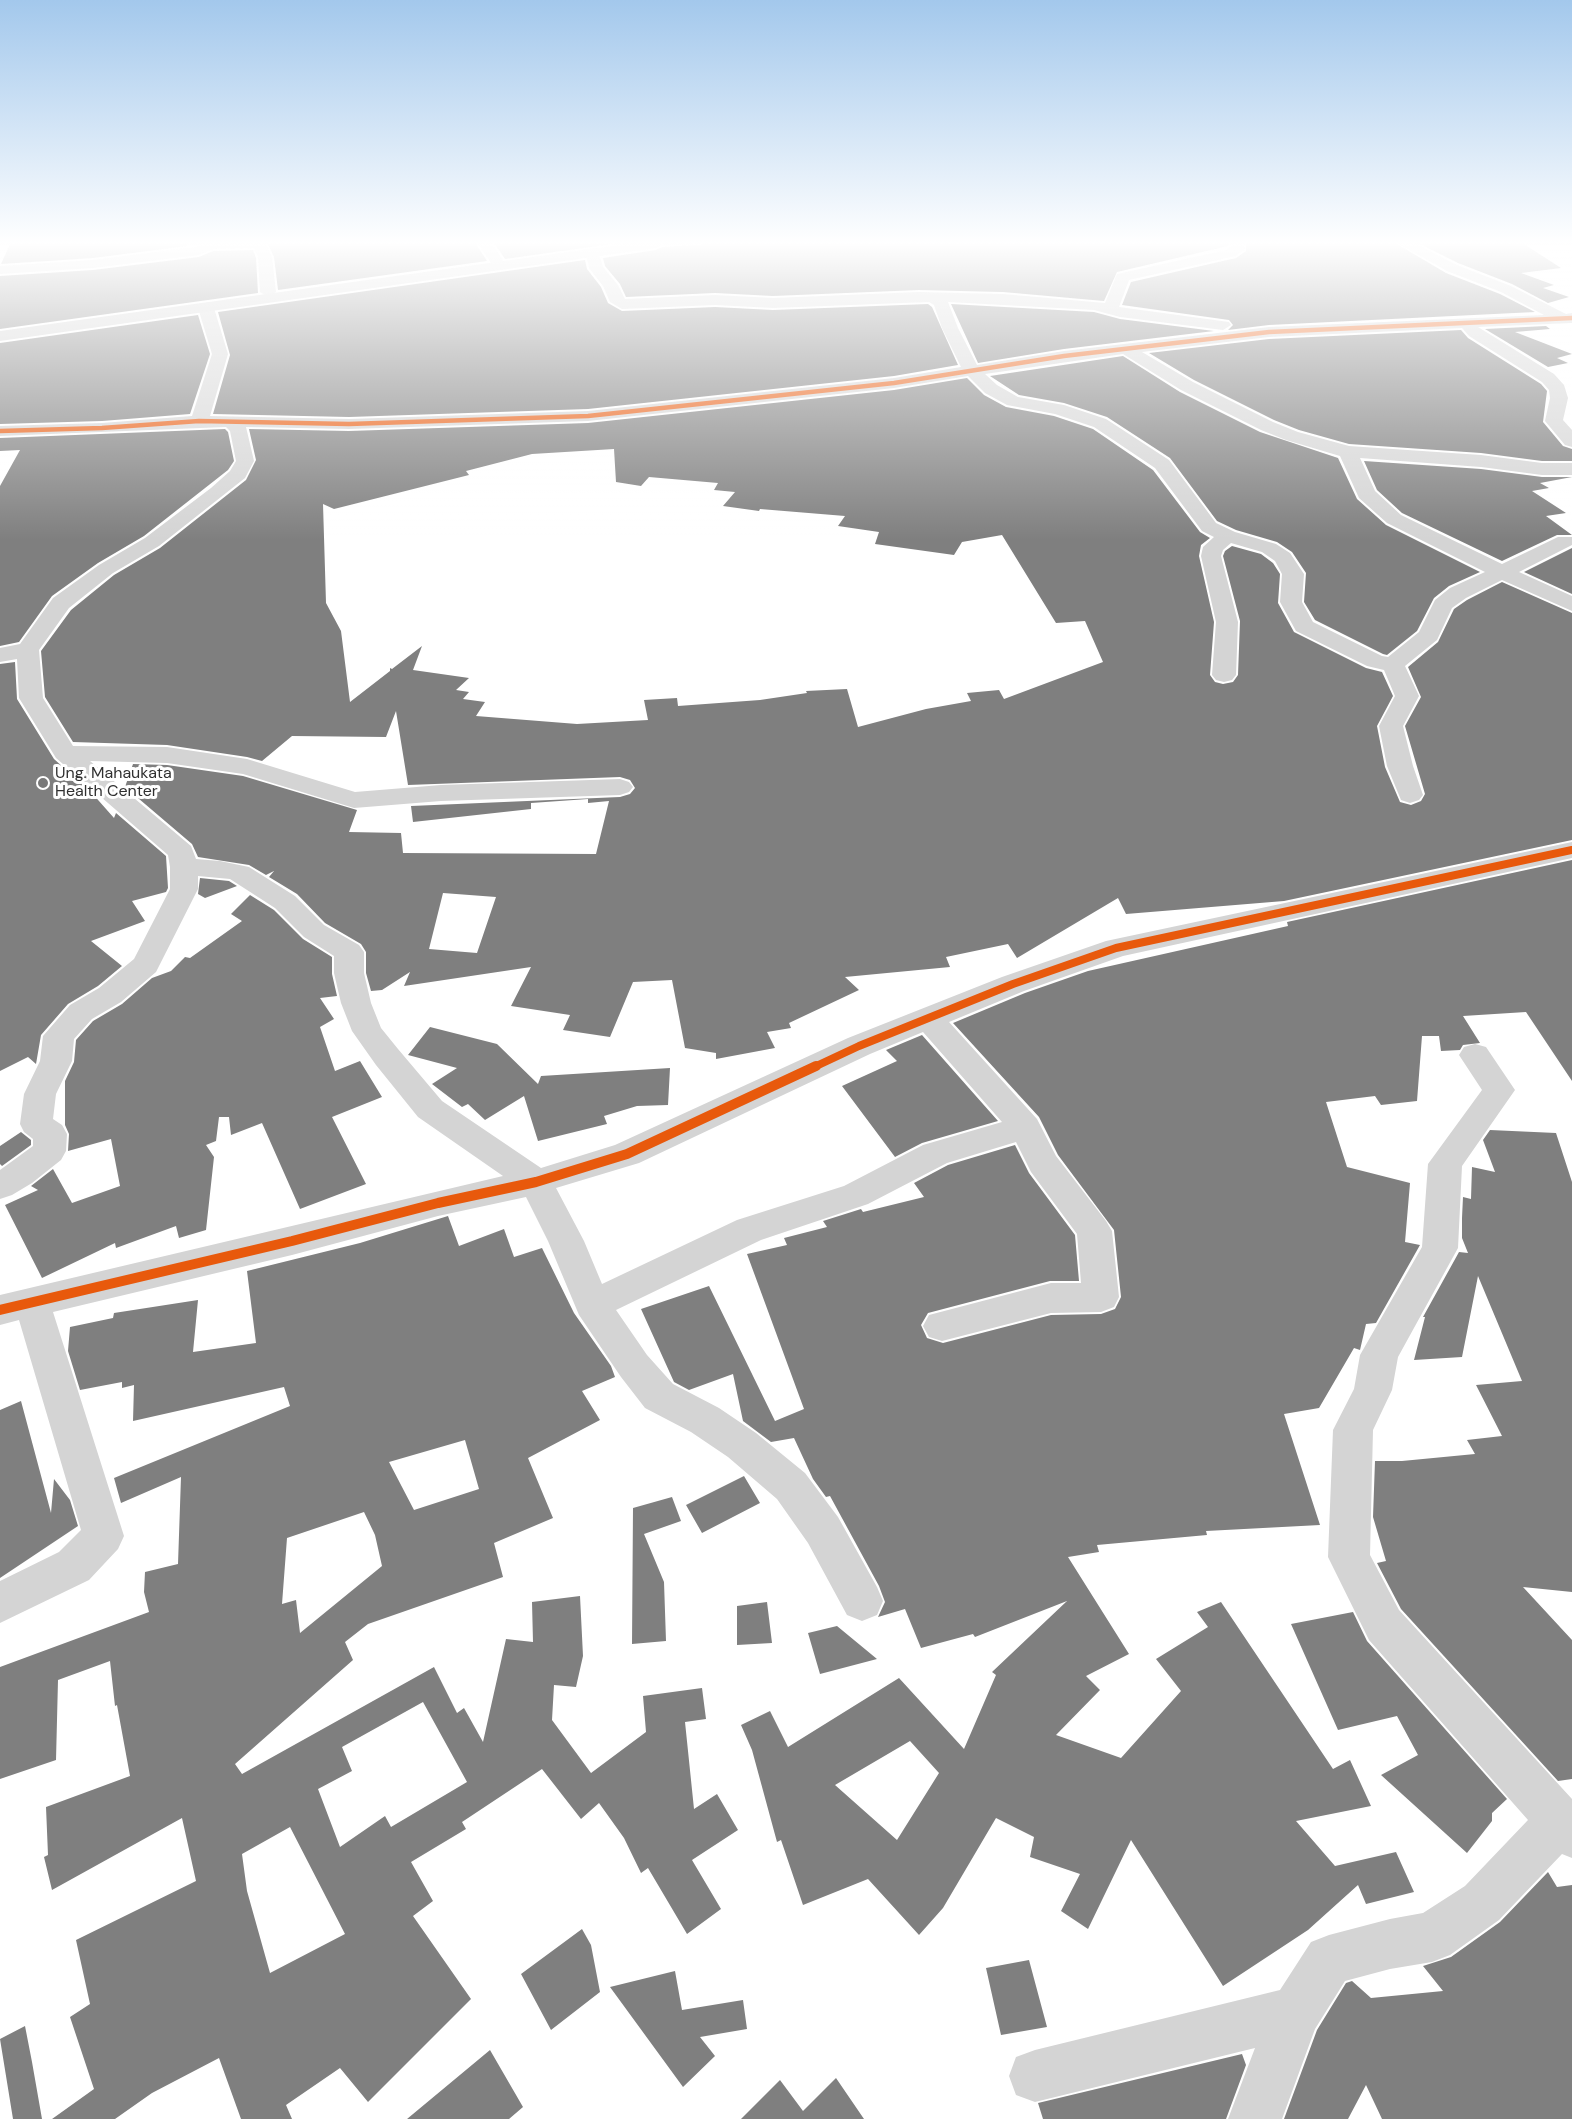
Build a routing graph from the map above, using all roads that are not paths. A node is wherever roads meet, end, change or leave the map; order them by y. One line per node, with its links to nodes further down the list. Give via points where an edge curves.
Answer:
1 (217, 343): 9 (street, via 220,354)
2 (957, 343): 8 (street)
3 (1151, 343): 6 (street)
4 (1180, 343): 6 (street)
5 (1491, 343): 12 (street, via 1558,388 1554,421)
6 (1155, 346): 7 (street)
7 (1128, 350): 8 (street); 13 (street, via 1187,386 1267,426)
8 (971, 370): 10 (street, via 894,383 588,416 349,424); 15 (street, via 1000,396 1058,409 1107,426 1162,464 1209,527)
9 (199, 421): 10 (street); 11 (street)
10 (231, 422): 19 (street, via 239,430 245,461 238,474 152,542 106,569 61,603)
11 (0, 431)
12 (1572, 441)
13 (1348, 452): 14 (street); 17 (street, via 1366,494 1383,511)
14 (1572, 469)
15 (1228, 536): 21 (street, via 1269,548 1283,557 1293,574 1291,603 1304,626 1375,661); 22 (street, via 1213,547 1211,556 1227,622)
16 (1565, 541): 17 (street)
17 (1501, 572): 18 (street); 21 (street, via 1458,593 1443,605 1429,635)
18 (1572, 604)
19 (28, 650): 20 (street); 23 (street, via 31,698)
20 (0, 655)
21 (1393, 665): 25 (street, via 1407,696 1391,726)
22 (1224, 675)
23 (65, 753): 24 (street, via 167,755 247,767 354,800); 27 (street, via 181,852)
24 (620, 787)
25 (1410, 795)
26 (1572, 850): 28 (street, via 1116,948)
27 (184, 867): 31 (street, via 239,873 285,902 314,931 349,952 356,1003 367,1031 387,1057 430,1109); 32 (street, via 184,889 146,965 110,996 81,1012 59,1036 56,1061 40,1094 36,1124 50,1134 49,1150)
28 (928, 1018): 30 (street); 31 (street, via 627,1154)
29 (1475, 1055): 38 (street, via 1498,1090 1445,1164 1440,1248 1379,1355 1373,1390 1353,1430 1349,1557 1384,1625)
30 (1025, 1127): 33 (street, via 934,1154 856,1194 748,1230); 35 (street, via 1043,1163 1094,1231 1101,1297 1051,1298)
31 (536, 1182): 33 (street); 34 (street)
32 (0, 1186)
33 (592, 1305): 36 (street, via 659,1396 742,1445 791,1486 823,1530)
34 (16, 1307): 37 (street, via 103,1536 74,1566)
35 (942, 1326)
36 (862, 1601)
37 (0, 1603)
38 (1565, 1828): 39 (street, via 1482,1903 1432,1937 1329,1960)
39 (1296, 2012): 40 (street); 41 (street)
40 (1035, 2076)
41 (1255, 2119)

